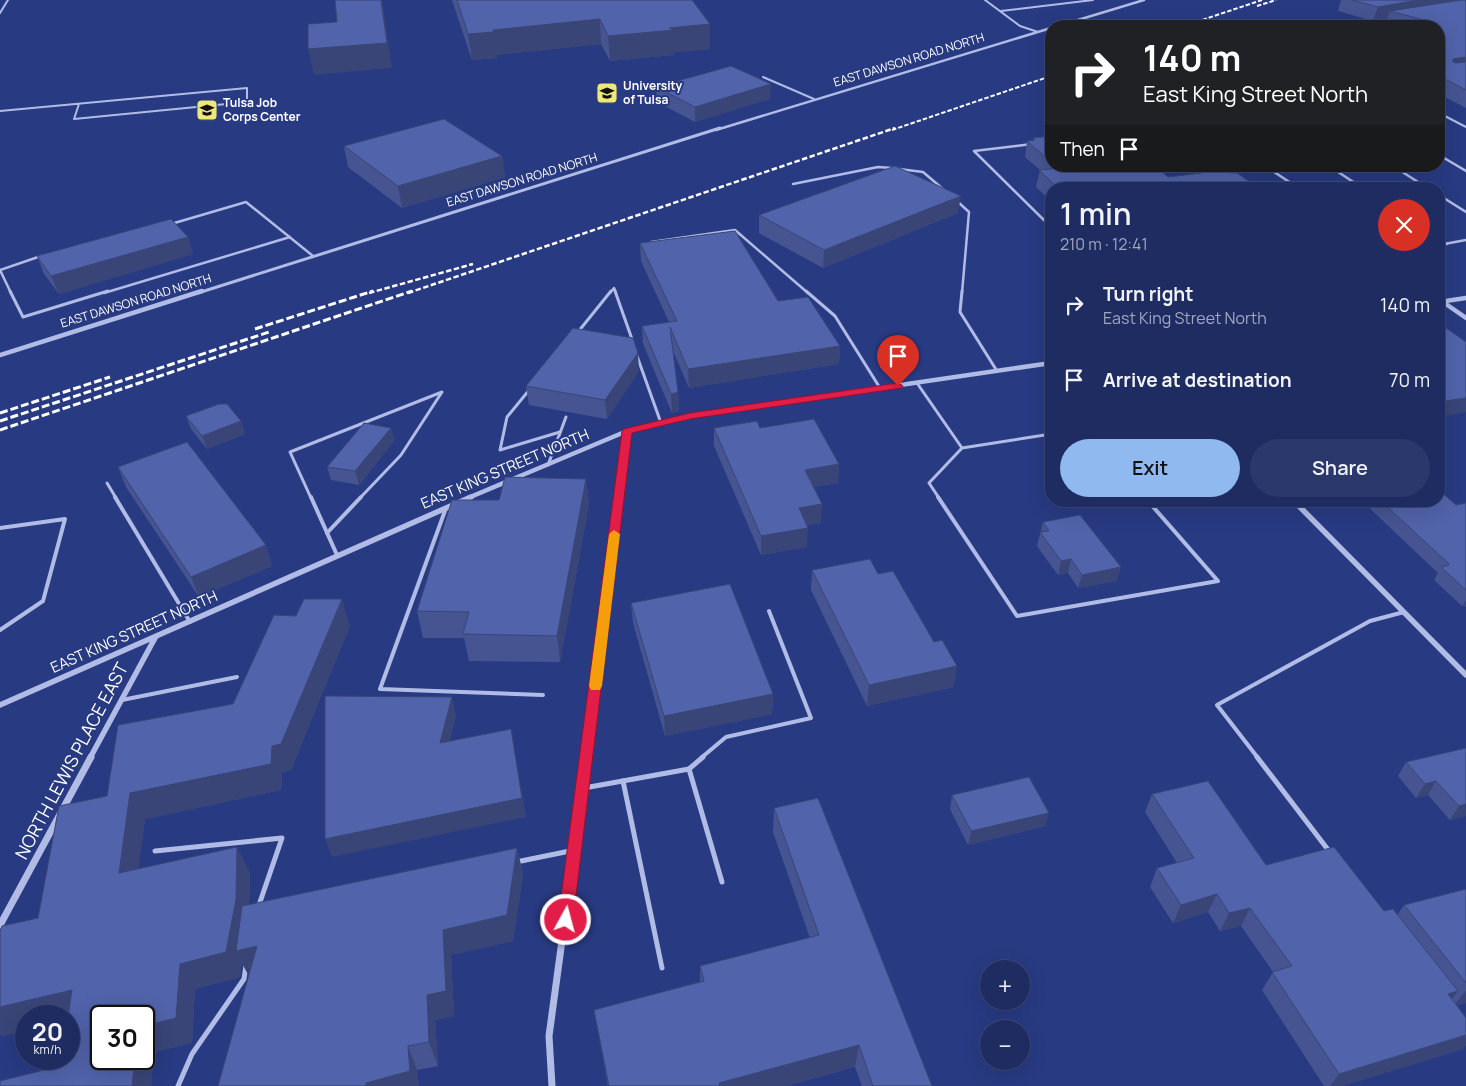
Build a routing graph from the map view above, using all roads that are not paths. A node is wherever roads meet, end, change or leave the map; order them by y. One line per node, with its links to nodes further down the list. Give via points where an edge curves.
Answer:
1 (8, 0): 6 (lane)
2 (985, 0): 5 (lane)
3 (1093, 0): 5 (lane)
4 (1144, 0): 8 (street)
5 (1001, 11): 11 (lane, via 1020,26)
6 (0, 13)
7 (1399, 19): 9 (lane)
8 (1078, 20)
9 (1393, 20)
10 (1045, 30): 11 (street, EAST DAWSON ROAD NORTH)
11 (1038, 32): 13 (street, EAST DAWSON ROAD NORTH)
12 (762, 77): 13 (lane)
13 (814, 99): 41 (street, EAST DAWSON ROAD NORTH)
14 (79, 104): 14 (lane, via 237,89 247,88 247,102 74,119); 15 (lane)
15 (0, 111)
16 (1445, 116): 17 (lane)
17 (1466, 127)
18 (1032, 144): 34 (lane, via 974,151)
19 (1445, 159): 20 (lane)
20 (1466, 171)
21 (1215, 172): 25 (lane)
22 (1274, 172): 26 (lane)
23 (1338, 172): 27 (lane)
24 (1402, 172): 28 (lane)
25 (1221, 175)
26 (1289, 182)
27 (1353, 182)
28 (1418, 182)
29 (793, 184): 30 (lane, via 878,167 923,172)
30 (949, 195)
31 (1445, 199): 33 (lane)
32 (956, 201): 50 (lane, via 969,212 960,312)
33 (1466, 212)
34 (1045, 221)
35 (162, 227): 36 (lane, via 246,202)
36 (290, 237): 41 (lane); 42 (lane, via 24,317)
37 (1466, 240): 39 (lane)
38 (644, 243): 53 (lane, via 735,230 835,316)
39 (1447, 244)
40 (48, 254): 42 (lane)
41 (313, 256): 48 (street, EAST DAWSON ROAD NORTH)
42 (0, 270)
43 (1466, 298): 44 (street)
44 (1445, 301)
45 (1445, 305): 46 (street)
46 (1466, 318)
47 (576, 334): 55 (lane, via 614,288)
48 (0, 354)
49 (1045, 364): 50 (street, EAST KING STREET NORTH)
50 (997, 371): 51 (street, EAST KING STREET NORTH)
51 (917, 383): 53 (street, EAST KING STREET NORTH); 59 (lane)
52 (532, 386): 57 (lane, via 507,417 500,450)
53 (880, 388): 55 (street, EAST KING STREET NORTH)
54 (566, 417): 57 (lane)
55 (661, 423): 56 (street, EAST KING STREET NORTH)
56 (627, 431): 60 (street, EAST KING STREET NORTH); 80 (street)
57 (560, 432): 60 (lane)
58 (1045, 435): 59 (lane)
59 (962, 448): 63 (lane, via 929,483 1017,616 1218,581)
60 (548, 465): 62 (street, EAST KING STREET NORTH)
61 (107, 483): 70 (lane)
62 (446, 507): 67 (street, EAST KING STREET NORTH); 75 (lane, via 380,690)
63 (1153, 507)
64 (1300, 507): 69 (street)
65 (0, 528): 71 (lane, via 65,519 43,601)
66 (327, 533): 66 (lane, via 401,455 442,392 290,452); 67 (lane)
67 (337, 555): 70 (street, EAST KING STREET NORTH)
68 (769, 611): 78 (lane, via 811,718 726,736)
69 (1404, 612): 73 (street); 83 (lane, via 1370,621 1217,705)
70 (190, 622): 72 (street, EAST KING STREET NORTH)
71 (0, 630)
72 (155, 638): 76 (street, NORTH LEWIS PLACE EAST); 77 (street, EAST KING STREET NORTH)
73 (1466, 674)
74 (237, 677): 76 (lane)
75 (543, 695)
76 (122, 700): 87 (street, NORTH LEWIS PLACE EAST)
77 (0, 705)
78 (689, 769): 79 (lane); 85 (lane)
79 (623, 780): 80 (lane); 89 (lane)
80 (582, 788): 81 (street)
81 (575, 850): 84 (lane); 91 (street, via 549,1036)
82 (155, 851): 86 (lane, via 282,838)
83 (1333, 856)
84 (508, 864)
85 (722, 882)
86 (256, 916)
87 (0, 924)
88 (246, 961): 90 (lane, via 244,979 192,1054)
89 (662, 968)
90 (178, 1086)
91 (552, 1086)

